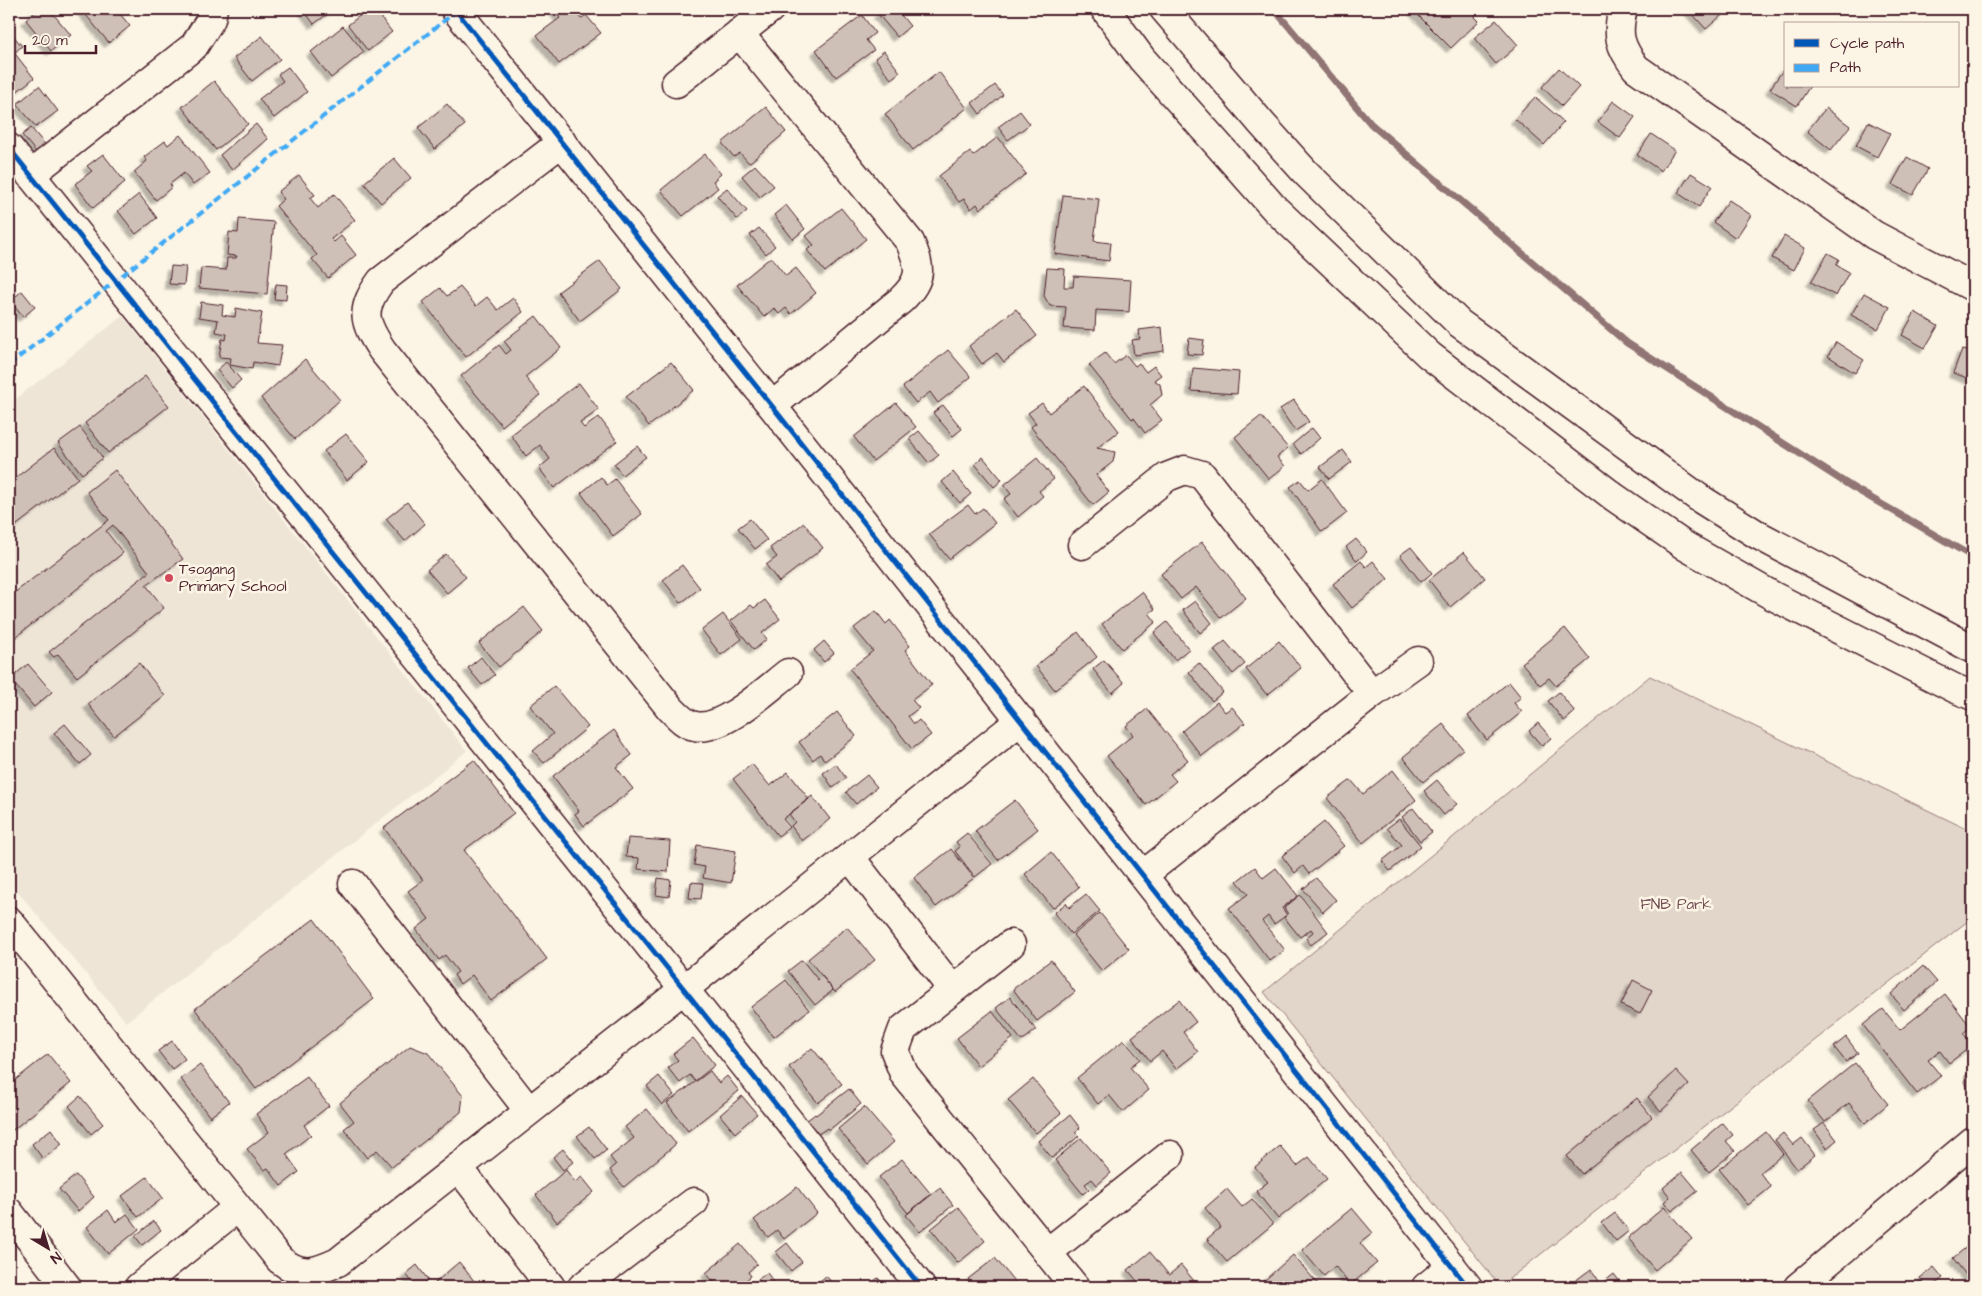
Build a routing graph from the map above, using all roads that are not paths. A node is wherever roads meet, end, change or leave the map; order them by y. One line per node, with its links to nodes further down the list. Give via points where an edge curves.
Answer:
1 (213, 9): 11 (street, via 211,19 194,46)
2 (455, 9): 9 (street)
3 (770, 9): 7 (street)
4 (1105, 9): 19 (street, via 1142,59 1275,209 1429,355 1614,497 1686,546 1773,596)
5 (1164, 9): 15 (street, via 1306,173 1459,323 1698,498 1758,535)
6 (1623, 9): 12 (street, via 1618,25 1624,52 1636,68 1874,235)
7 (739, 33): 8 (street); 13 (street, via 910,242 917,259 918,274 913,288)
8 (676, 83)
9 (562, 142): 13 (street); 17 (street, via 381,281 369,297 366,314 370,331 682,721 696,726 712,725 728,718)
10 (9, 148): 11 (street)
11 (30, 175): 26 (street)
12 (1973, 287)
13 (772, 406): 20 (street)
14 (1082, 545): 18 (street, via 1167,477 1185,470 1202,475)
15 (1973, 650)
16 (1418, 661): 18 (street)
17 (788, 674)
18 (1372, 694): 22 (street)
19 (1973, 696)
20 (1021, 720): 21 (street); 22 (street)
21 (850, 857): 26 (street); 27 (street)
22 (1143, 875): 37 (street)
23 (353, 884): 28 (street)
24 (9, 921): 33 (street)
25 (1011, 944): 27 (street)
26 (684, 989): 28 (street); 42 (street)
27 (952, 989): 36 (street, via 903,1029 895,1051 904,1074)
28 (529, 1111): 31 (street)
29 (1973, 1141): 45 (street)
30 (1170, 1155): 36 (street)
31 (458, 1168): 33 (street, via 338,1262 307,1272 292,1269 280,1260); 40 (street)
32 (694, 1202): 41 (street)
33 (237, 1208): 39 (street)
34 (9, 1212): 35 (street)
35 (17, 1234): 38 (street)
36 (1048, 1252): 43 (street)
37 (1460, 1277): 44 (street)
38 (67, 1287)
39 (139, 1287)
40 (551, 1287)
41 (582, 1287)
42 (921, 1287)
43 (1075, 1287)
44 (1426, 1287)
45 (1798, 1287)

